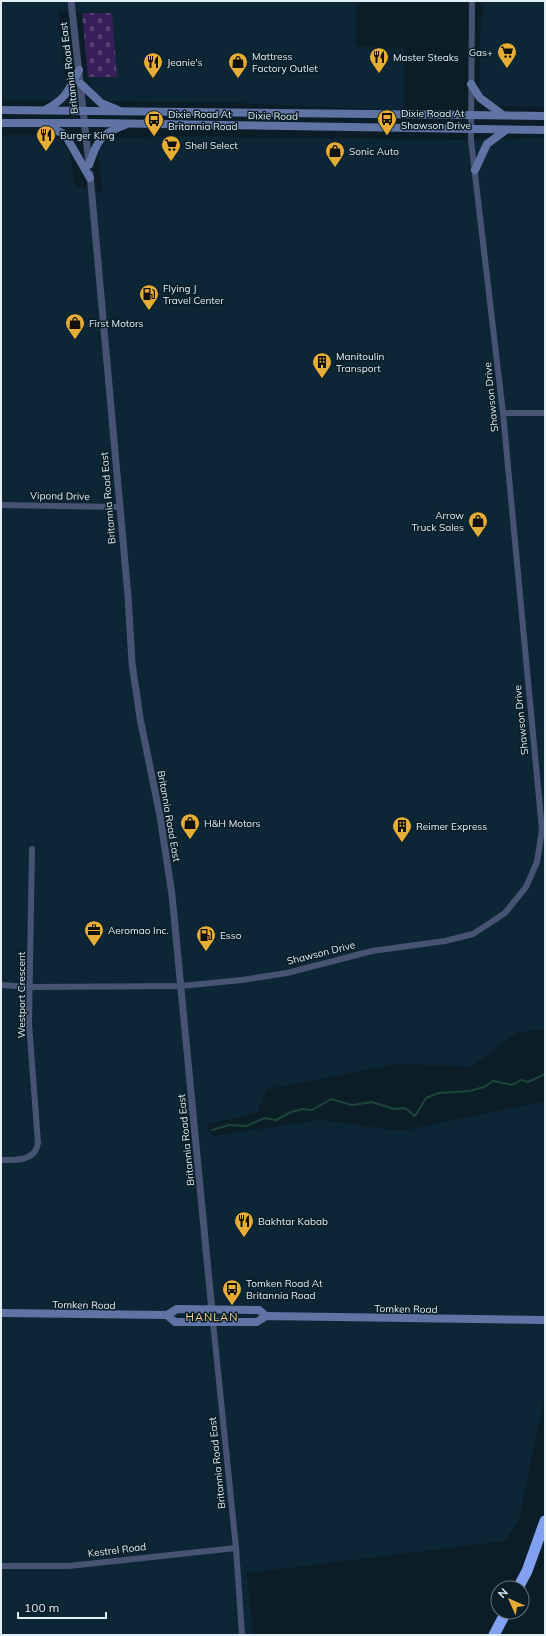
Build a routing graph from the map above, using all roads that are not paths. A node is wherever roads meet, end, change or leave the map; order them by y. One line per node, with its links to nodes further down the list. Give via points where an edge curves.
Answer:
1 (71, 1): 3 (street, Britannia Road East)
2 (472, 1): 5 (street, Shawson Drive)
3 (79, 70): 4 (street, Britannia Road East); 7 (main road, via 60,102)
4 (81, 84): 8 (street, Britannia Road East); 9 (main road, via 101,103)
5 (471, 84): 10 (street, Shawson Drive); 11 (main road, via 480,98)
6 (1, 110): 7 (main road, Dixie Road)
7 (44, 111): 8 (main road, Dixie Road)
8 (84, 111): 9 (main road, Dixie Road); 15 (street, Britannia Road East)
9 (123, 112): 10 (main road, Dixie Road)
10 (470, 114): 11 (main road, Dixie Road); 17 (street, Shawson Drive)
11 (503, 116): 12 (main road, Dixie Road)
12 (545, 116)
13 (1, 123): 14 (main road, Dixie Road)
14 (39, 123): 15 (main road, Dixie Road); 22 (main road, via 62,133 67,138)
15 (85, 123): 16 (main road, Dixie Road); 20 (street, Britannia Road East)
16 (128, 124): 17 (main road, Dixie Road); 20 (main road, via 102,137 96,144)
17 (471, 129): 18 (main road, Dixie Road); 21 (street, Shawson Drive)
18 (507, 130): 19 (main road, Dixie Road); 21 (main road, via 487,144)
19 (545, 130)
20 (89, 165): 22 (street, Britannia Road East)
21 (475, 170): 23 (street, Shawson Drive)
22 (90, 178): 26 (street, Britannia Road East)
23 (503, 413): 24 (street); 29 (street, Shawson Drive, via 542,830 537,862 526,887 505,913 473,934 445,941 372,951 284,973)
24 (545, 413)
25 (1, 505): 26 (street, Vipond Drive)
26 (119, 507): 29 (street, Britannia Road East, via 132,663 140,721 165,844)
27 (32, 849): 30 (street, Westport Crescent)
28 (1, 985): 30 (street, Shawson Drive)
29 (180, 986): 30 (street, Shawson Drive); 32 (street, Britannia Road East)
30 (31, 987): 31 (street, Westport Crescent, via 29,1023 38,1146 26,1159)
31 (1, 1160)
32 (212, 1309): 34 (main road, Tomken Road, via 177,1309); 35 (main road, Tomken Road, via 259,1310); 37 (street, Britannia Road East)
33 (1, 1314): 34 (main road, Tomken Road)
34 (167, 1315): 37 (main road, Tomken Road, via 175,1322)
35 (266, 1316): 36 (main road, Tomken Road); 37 (main road, Tomken Road, via 258,1322)
36 (545, 1320)
37 (213, 1322): 39 (street, Britannia Road East)
38 (545, 1521): 41 (highway)
39 (236, 1548): 40 (street, Kestrel Road, via 69,1566); 43 (street, Britannia Road East)
40 (1, 1566)
41 (522, 1580)
42 (502, 1620): 44 (highway)
43 (242, 1635)
44 (494, 1635)

